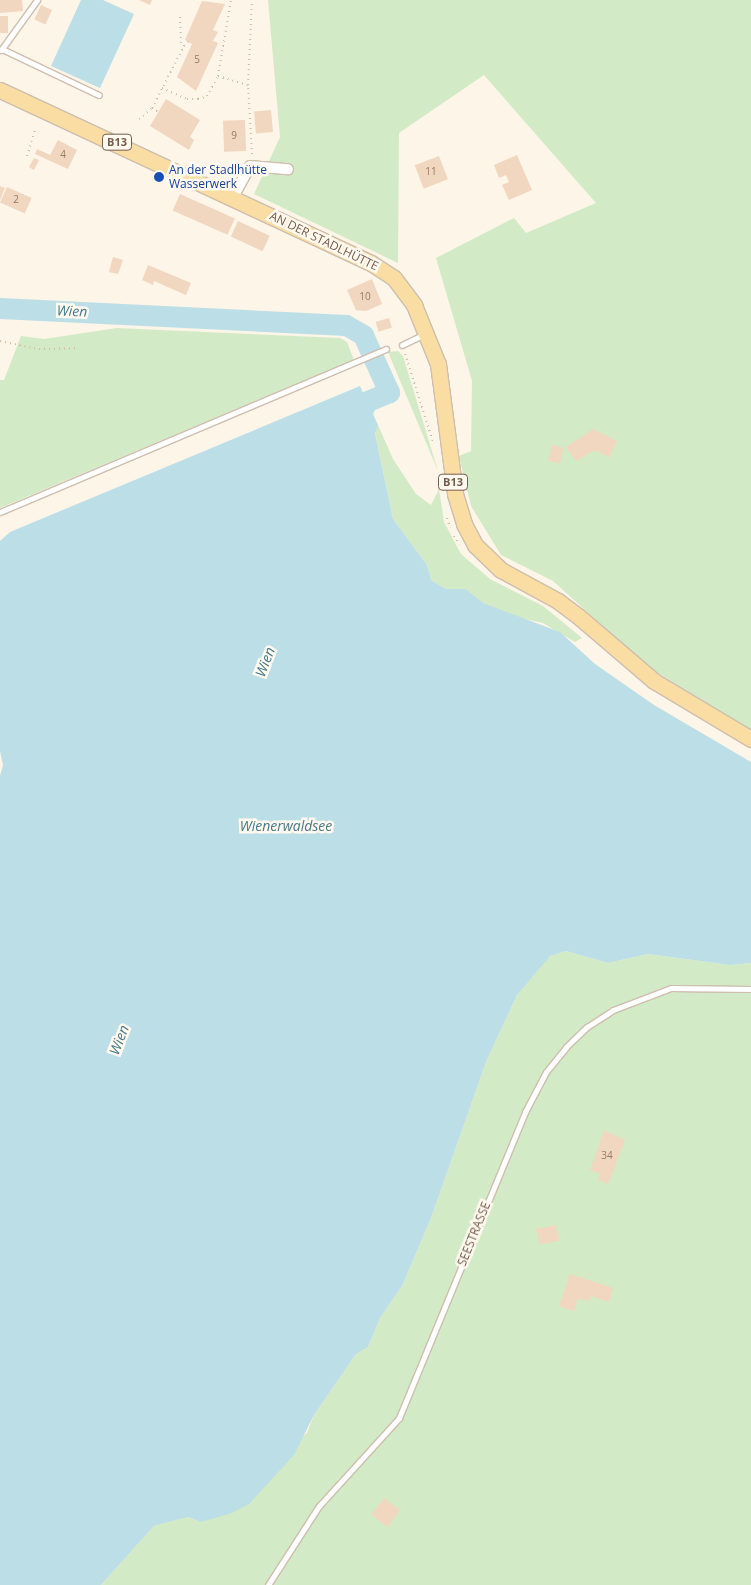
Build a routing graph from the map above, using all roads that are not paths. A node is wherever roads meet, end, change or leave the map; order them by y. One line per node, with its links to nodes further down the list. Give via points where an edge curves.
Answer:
1 (37, 0): 2 (lane)
2 (1, 50): 4 (lane)
3 (0, 90): 6 (main road, AN DER STADLHÜTTE / B13)
4 (99, 95)
5 (288, 169): 6 (street, via 250,166)
6 (233, 197): 7 (main road, AN DER STADLHÜTTE / B13, via 371,263 394,278 414,305)
7 (427, 333): 8 (lane); 11 (main road, AN DER STADLHÜTTE / B13, via 443,388 455,494 464,524 487,558 501,570 543,592 578,616 654,681)
8 (402, 345)
9 (386, 349): 10 (lane)
10 (0, 512)
11 (751, 739)
12 (751, 989): 13 (lane, SEESTRASSE, via 671,988 613,1010 587,1027 566,1047 546,1072 525,1112 399,1418 319,1506)
13 (268, 1585)

